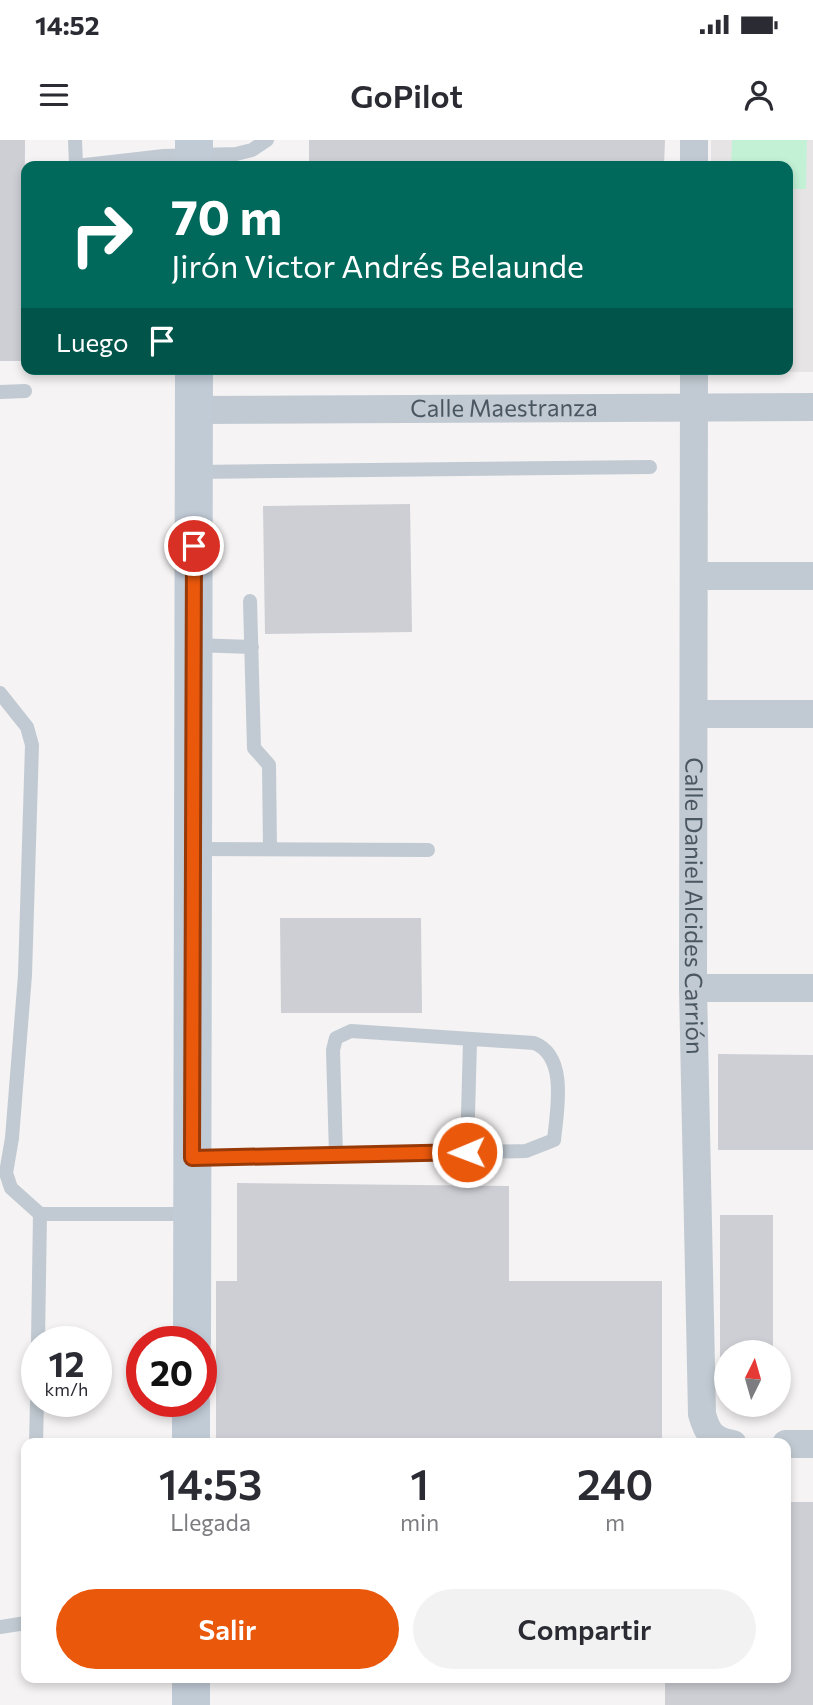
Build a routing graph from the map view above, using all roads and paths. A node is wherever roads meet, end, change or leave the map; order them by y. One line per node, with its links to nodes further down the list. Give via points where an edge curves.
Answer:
1 (75, 140): 5 (lane)
2 (267, 140): 4 (lane, via 236,154)
3 (694, 140): 7 (street)
4 (194, 154): 6 (lane)
5 (76, 161)
6 (119, 161)
7 (694, 161)
8 (194, 375): 14 (street)
9 (694, 375): 13 (street, Calle Daniel Alcides Carrión)
10 (25, 391): 11 (lane)
11 (0, 392)
12 (813, 407): 13 (street, Calle Maestranza)
13 (694, 408): 14 (street, Calle Maestranza); 17 (street, Calle Daniel Alcides Carrión)
14 (194, 410): 16 (street)
15 (650, 467): 16 (lane)
16 (194, 472): 20 (street)
17 (695, 576): 18 (street); 23 (street, Calle Daniel Alcides Carrión)
18 (813, 576)
19 (250, 601): 21 (lane)
20 (194, 645): 21 (lane); 25 (street)
21 (251, 647): 26 (lane, via 254,748 269,765)
22 (0, 693): 34 (lane, via 27,727 32,745 25,975 6,1172 11,1188)
23 (694, 714): 24 (street); 28 (street, Calle Daniel Alcides Carrión)
24 (813, 714)
25 (193, 849): 26 (lane); 33 (street)
26 (270, 849): 27 (lane)
27 (428, 850)
28 (693, 988): 29 (street); 42 (street, Calle Daniel Alcides Carrión, via 702,1414 706,1429)
29 (813, 988)
30 (470, 1041): 31 (lane); 31 (lane, via 534,1043 547,1048 555,1061 557,1115 554,1140 526,1151); 32 (lane, via 351,1031 336,1038)
31 (467, 1152): 32 (lane)
32 (336, 1155): 33 (lane)
33 (192, 1158): 35 (street)
34 (40, 1214): 35 (lane); 36 (lane)
35 (192, 1214): 37 (street)
36 (38, 1326)
37 (192, 1326)
38 (37, 1417): 40 (lane)
39 (191, 1417): 41 (street)
40 (36, 1438)
41 (191, 1438)
42 (718, 1438)
43 (791, 1444): 44 (street)
44 (813, 1444)
45 (21, 1624): 46 (lane)
46 (0, 1627)
47 (191, 1683): 48 (street)
48 (191, 1705)

